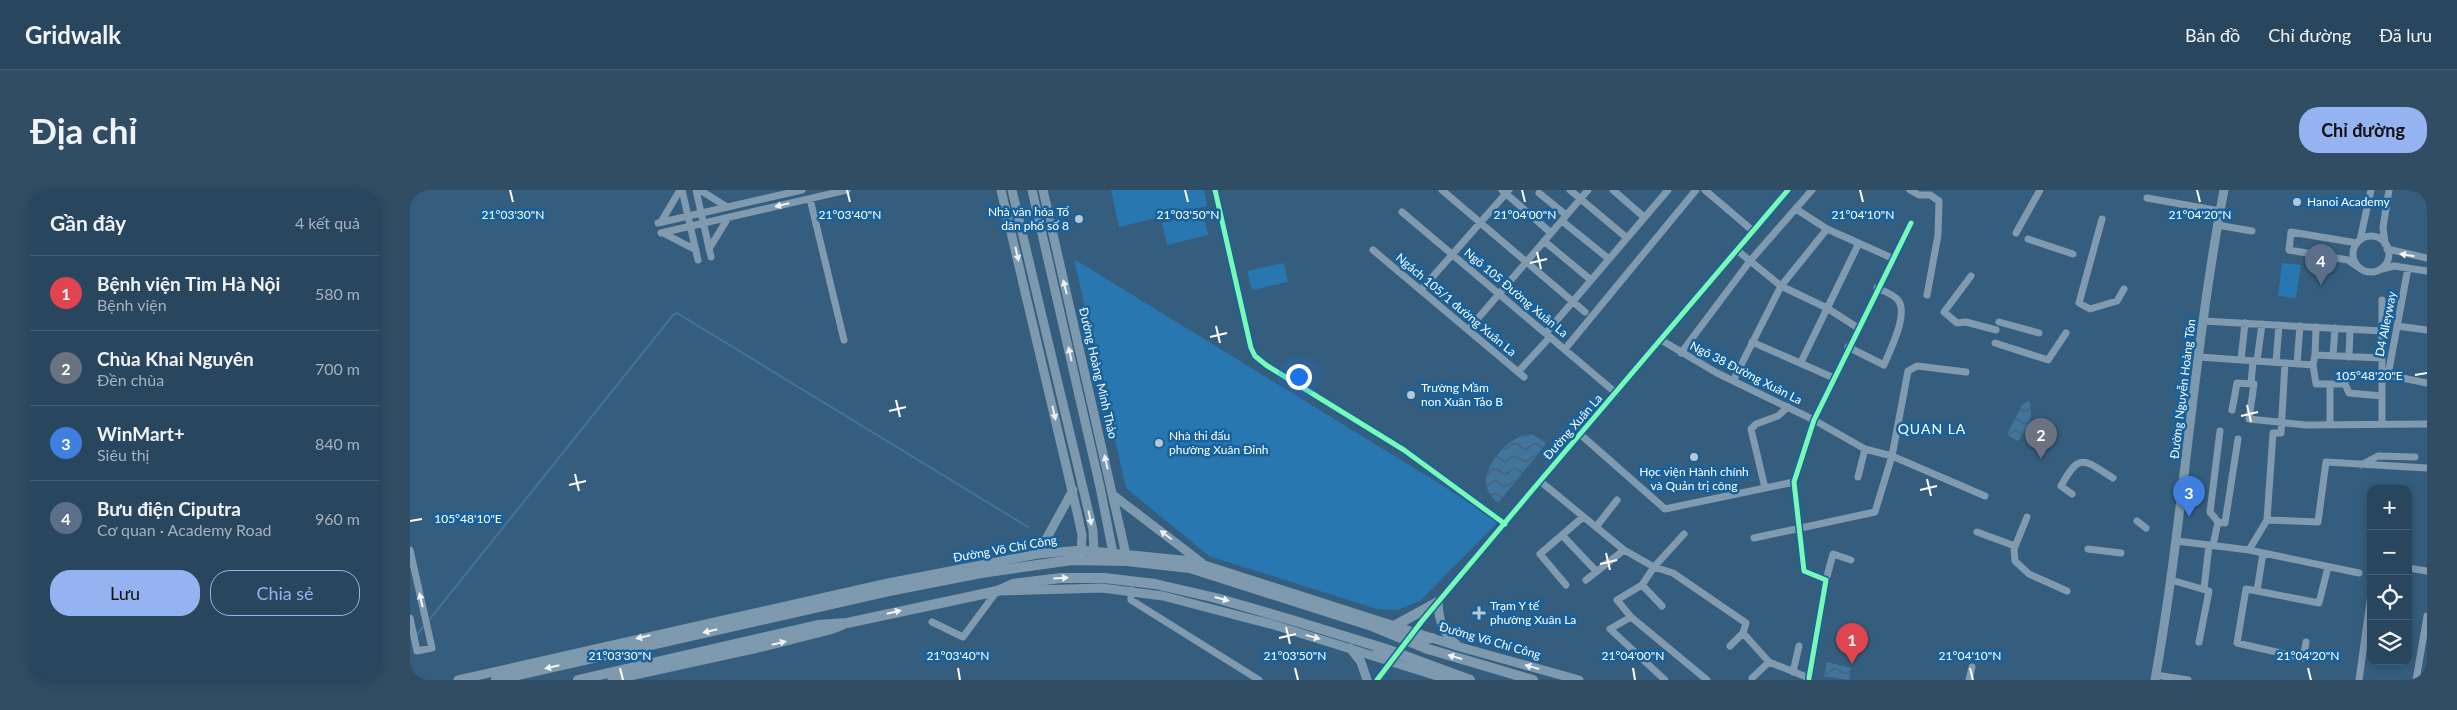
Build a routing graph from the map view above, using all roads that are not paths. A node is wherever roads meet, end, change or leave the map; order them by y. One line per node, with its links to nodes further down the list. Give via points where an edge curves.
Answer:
1 (681, 190): 38 (street); 38 (street, via 659,222)
2 (698, 190): 33 (street); 37 (street)
3 (802, 190): 33 (street)
4 (847, 190): 28 (street)
5 (992, 190): 32 (main road)
6 (1002, 190): 32 (main road)
7 (1012, 190): 31 (main road)
8 (1032, 190): 73 (main road, Đường Hoàng Minh Thảo)
9 (1043, 190): 72 (main road, Đường Hoàng Minh Thảo)
10 (1215, 190): 167 (street, via 1251,348 1259,361 1404,450)
11 (1442, 190): 44 (street)
12 (1570, 190): 29 (street)
13 (1588, 190): 29 (street)
14 (1613, 190): 41 (street)
15 (1696, 190): 113 (street)
16 (1705, 190): 49 (street)
17 (1788, 190): 49 (street, Đường Xuân La)
18 (1812, 190): 34 (street)
19 (1910, 190): 26 (street, via 1920,195)
20 (2040, 190): 52 (street)
21 (2224, 190): 35 (main road, Đường Nguyễn Hoàng Tôn)
22 (2371, 190): 56 (street)
23 (2389, 190): 58 (street, via 2383,227)
24 (1506, 191): 44 (street); 51 (street)
25 (1665, 191): 41 (street, Ngách 105/1 đường Xuân La)
26 (1932, 193): 85 (street, via 1939,201 1938,235)
27 (1538, 194): 40 (street)
28 (810, 198): 39 (street, one-way to 39); 108 (street)
29 (1581, 198): 40 (street); 53 (street)
30 (2147, 198): 35 (street)
31 (1015, 200): 32 (main road); 150 (main road)
32 (1005, 202): 157 (main road, one-way to 157)
33 (727, 207): 37 (street)
34 (1796, 209): 48 (street); 70 (street)
35 (2220, 211): 46 (main road, Đường Nguyễn Hoàng Tôn)
36 (1402, 212): 64 (street, Ngõ 105 Đường Xuân La)
37 (701, 213): 38 (street); 43 (street)
38 (688, 216): 47 (street)
39 (728, 218): 43 (street); 59 (street)
40 (1564, 218): 51 (street); 68 (street)
41 (1644, 218): 53 (street, Ngách 105/1 đường Xuân La)
42 (2102, 219): 82 (street, via 2079,303 2090,309 2102,307 2117,301)
43 (704, 223): 47 (street); 59 (street)
44 (1481, 223): 64 (street); 71 (street)
45 (1911, 223): 66 (street)
46 (2217, 226): 50 (street); 90 (main road, Đường Nguyễn Hoàng Tôn)
47 (690, 227): 60 (street); 60 (street, via 662,233)
48 (1827, 229): 57 (street); 80 (street)
49 (1753, 231): 62 (street, Đường Xuân La)
50 (2252, 231)
51 (1551, 233): 55 (street)
52 (2016, 234)
53 (1627, 238): 68 (street, Ngách 105/1 đường Xuân La)
54 (2028, 239): 63 (street)
55 (1544, 241): 71 (street); 79 (street)
56 (2359, 241): 58 (street, via 2374,237); 75 (street, via 2353,256); 75 (street, via 2292,232 2289,250 2344,259)
57 (1860, 243): 66 (street); 88 (street)
58 (2386, 247): 67 (street, one-way to 58); 76 (street, via 2386,263)
59 (709, 249): 65 (street)
60 (696, 250): 69 (street)
61 (1373, 250): 83 (street, Ngách 105/1 đường Xuân La)
62 (1738, 251): 70 (street); 109 (street, Đường Xuân La)
63 (2073, 254)
64 (1453, 255): 83 (street); 84 (street, Ngõ 105 Đường Xuân La)
65 (711, 257)
66 (1892, 258): 81 (street)
67 (2427, 258)
68 (1609, 259): 79 (street, Ngách 105/1 đường Xuân La)
69 (698, 260)
70 (1750, 261): 80 (street); 114 (street)
71 (1527, 262): 84 (street); 87 (street)
72 (1059, 263): 73 (main road); 159 (main road, Đường Hoàng Minh Thảo, one-way to 72)
73 (1049, 265): 155 (main road, Đường Hoàng Minh Thảo, one-way to 73)
74 (2408, 268): 76 (street, via 2394,266); 77 (street); 96 (street, D4 Alleyway)
75 (2361, 269): 76 (street)
76 (2379, 270)
77 (2427, 271)
78 (1971, 276): 102 (street, via 1944,312 1957,323 1966,322)
79 (1591, 280): 87 (street, Ngách 105/1 đường Xuân La)
80 (1781, 286): 88 (street); 110 (street)
81 (1877, 288): 98 (street); 112 (street, via 1897,299 1902,306 1901,320 1884,365)
82 (2124, 289)
83 (1421, 290): 101 (street, Ngách 105/1 đường Xuân La)
84 (1500, 294): 101 (street); 107 (street, Ngõ 105 Đường Xuân La)
85 (1927, 295)
86 (2382, 300): 104 (street)
87 (1573, 301): 89 (street); 107 (street, Ngách 105/1 đường Xuân La)
88 (1827, 308): 98 (street); 122 (street)
89 (1585, 312)
90 (2203, 321): 92 (street); 117 (main road, Đường Nguyễn Hoàng Tôn)
91 (1999, 322): 105 (street)
92 (2246, 323): 93 (street); 120 (street)
93 (2262, 324): 94 (street); 121 (street)
94 (2279, 325): 95 (street); 123 (street)
95 (2300, 326): 97 (street); 125 (street)
96 (2397, 326): 103 (street); 130 (street, D4 Alleyway, via 2388,375)
97 (2316, 327): 99 (street); 115 (street)
98 (1858, 328): 112 (street)
99 (2335, 328): 100 (street); 116 (street)
100 (2350, 329): 104 (street); 118 (street)
101 (1468, 330): 107 (street, Ngách 105/1 đường Xuân La, via 1521,375)
102 (1996, 330)
103 (2427, 330)
104 (2382, 331): 119 (street)
105 (2039, 333)
106 (2066, 333): 111 (street, via 2048,360)
107 (1548, 335): 113 (street, Ngõ 105 Đường Xuân La)
108 (844, 340)
109 (1661, 340): 114 (street, Ngõ 38 Đường Xuân La); 133 (street, Đường Xuân La)
110 (1752, 342): 122 (street); 129 (street)
111 (1995, 343)
112 (1848, 347): 128 (street)
113 (1565, 349): 133 (street, Ngõ 105 Đường Xuân La)
114 (1681, 353): 129 (street, Ngõ 38 Đường Xuân La)
115 (2315, 355): 116 (street); 126 (street)
116 (2333, 356): 118 (street)
117 (2199, 357): 120 (street); 175 (main road, Đường Nguyễn Hoàng Tôn)
118 (2348, 357): 119 (street)
119 (2382, 358): 134 (street)
120 (2241, 360): 121 (street)
121 (2255, 361): 123 (street); 131 (street)
122 (1801, 362): 128 (street)
123 (2276, 362): 124 (street)
124 (2285, 363): 125 (street); 138 (street)
125 (2297, 364): 126 (street)
126 (2312, 365): 132 (street, via 2316,384)
127 (1966, 372): 146 (street, via 1917,366 1908,371)
128 (1834, 378): 137 (street)
129 (1732, 381): 135 (street, Ngõ 38 Đường Xuân La)
130 (2427, 383)
131 (2251, 384): 136 (street, via 2237,383); 138 (street, via 2254,384 2249,418)
132 (2330, 384): 134 (street, via 2345,384 2349,393); 139 (street)
133 (1616, 393): 143 (street, Đường Xuân La)
134 (2382, 396): 140 (street)
135 (1788, 407): 137 (street, Ngõ 38 Đường Xuân La); 156 (street, via 1778,416 1751,429)
136 (2232, 410)
137 (1814, 420): 145 (street, Ngõ 38 Đường Xuân La); 154 (street)
138 (2282, 423): 139 (street); 164 (street, via 2281,433 2274,433)
139 (2330, 424): 140 (street)
140 (2382, 424): 141 (street)
141 (2427, 424)
142 (2220, 431): 166 (street, via 2210,512)
143 (1581, 435): 153 (street, Đường Xuân La); 156 (street, via 1665,509)
144 (2238, 440): 166 (street, via 2225,523)
145 (1865, 449): 146 (street, Ngõ 38 Đường Xuân La); 151 (street)
146 (1892, 456): 160 (street, Ngõ 38 Đường Xuân La); 169 (street, via 1875,512)
147 (2415, 457): 148 (street, via 2378,456)
148 (2361, 465): 149 (street); 164 (street, via 2326,462 2318,522)
149 (2427, 468)
150 (1081, 477): 157 (main road); 187 (main road, one-way to 187)
151 (1858, 477)
152 (2113, 478): 158 (street, via 2086,462 2078,462 2061,486)
153 (1540, 481): 162 (street); 167 (street, Đường Xuân La)
154 (1794, 482): 156 (street); 169 (street)
155 (1100, 486): 159 (main road); 188 (main road, Đường Hoàng Minh Thảo)
156 (1765, 488)
157 (1072, 492): 185 (main road); 186 (main road, via 1082,535)
158 (2072, 494)
159 (1114, 496): 189 (main road, Đường Hoàng Minh Thảo); 194 (main road, one-way to 159)
160 (1985, 496)
161 (1617, 500): 168 (street)
162 (1583, 517): 168 (street); 173 (street)
163 (2027, 517): 177 (street)
164 (2267, 520): 181 (street)
165 (2137, 521): 170 (street)
166 (2218, 522): 176 (street)
167 (1505, 524): 211 (street, Đường Xuân La)
168 (1596, 527): 180 (street)
169 (1801, 528): 174 (street); 202 (street, via 1804,571)
170 (2146, 528)
171 (1976, 532): 177 (street)
172 (1684, 534): 195 (street)
173 (1562, 535): 198 (street); 204 (street, via 1540,554)
174 (1754, 538)
175 (2177, 541): 176 (street); 203 (main road, Đường Nguyễn Hoàng Tôn)
176 (2211, 545): 181 (street); 206 (street)
177 (2015, 546): 208 (street, via 2015,561 2029,574)
178 (2088, 549): 183 (street)
179 (410, 550): 216 (street, one-way to 179, via 418,651 432,648)
180 (1624, 550): 195 (street); 198 (street)
181 (2249, 550): 184 (street)
182 (1050, 552): 185 (main road, Đường Võ Chí Công); 186 (main road, Đường Võ Chí Công); 191 (highway)
183 (2121, 553)
184 (2263, 553): 196 (street); 209 (street)
185 (1038, 554): 243 (main road, Đường Võ Chí Công, one-way to 243, via 681,628)
186 (1081, 555): 187 (highway, Đường Võ Chí Công); 191 (highway, Đường Võ Chí Công)
187 (1094, 556): 188 (highway, Đường Võ Chí Công)
188 (1113, 557): 189 (highway, Đường Võ Chí Công)
189 (1127, 558): 192 (main road, Đường Võ Chí Công); 193 (highway, Đường Võ Chí Công)
190 (1851, 560): 202 (street, via 1833,554)
191 (1058, 562): 244 (highway, Đường Võ Chí Công, one-way to 244, via 888,591)
192 (1192, 562): 193 (highway); 194 (main road, Đường Võ Chí Công)
193 (1166, 565): 220 (highway, Đường Võ Chí Công, via 1190,568)
194 (1205, 565): 213 (main road, Đường Võ Chí Công)
195 (1654, 567): 205 (street); 224 (street, via 1673,572 1746,623)
196 (2328, 567): 200 (street); 209 (street, via 2320,603)
197 (2412, 569): 199 (street)
198 (1596, 571): 201 (street)
199 (2427, 571)
200 (2359, 573)
201 (1586, 580)
202 (1826, 580): 242 (street)
203 (2171, 580): 206 (street); 241 (main road, Đường Nguyễn Hoàng Tôn)
204 (1566, 585)
205 (1642, 585): 212 (street); 215 (street, via 1617,600)
206 (2204, 589): 227 (street, via 2209,591)
207 (997, 591): 210 (main road, via 1068,588); 218 (street, via 963,637); 219 (highway, one-way to 207); 234 (highway, one-way to 234, via 1013,584 1061,578 1140,581 1247,606)
208 (2067, 591)
209 (2257, 591): 228 (street, via 2246,589 2238,643 2303,658)
210 (1131, 595): 232 (main road, one-way to 232, via 1199,605); 247 (street)
211 (1438, 602): 221 (highway); 223 (street, Đường Xuân La); 231 (main road, via 1440,623 1447,636)
212 (1662, 606)
213 (1354, 614): 220 (highway); 221 (main road, Đường Võ Chí Công)
214 (2427, 616): 259 (street)
215 (1631, 617): 254 (street, via 1610,629); 255 (street)
216 (410, 618)
217 (2367, 620): 258 (street)
218 (932, 622)
219 (847, 623): 245 (highway, via 818,625); 246 (main road, one-way to 219, via 821,633)
220 (1361, 623): 222 (highway, Đường Võ Chí Công)
221 (1395, 626): 222 (highway); 223 (main road, Đường Võ Chí Công)
222 (1385, 631): 226 (highway, Đường Võ Chí Công)
223 (1414, 632): 225 (main road, Đường Võ Chí Công); 226 (street, Đường Xuân La)
224 (1743, 633): 229 (street); 235 (street)
225 (1432, 638): 226 (highway); 231 (main road, Đường Võ Chí Công)
226 (1407, 641): 234 (street, Đường Xuân La); 252 (highway, Đường Võ Chí Công, one-way to 226)
227 (2199, 642)
228 (2306, 642)
229 (1730, 646)
230 (1799, 646): 238 (street)
231 (1460, 647): 253 (main road, Đường Võ Chí Công, one-way to 231)
232 (1350, 648): 233 (main road); 248 (main road, via 1361,662)
233 (1375, 655): 234 (highway)
234 (1396, 657): 236 (highway); 239 (main road); 249 (street, Đường Xuân La)
235 (1769, 662): 238 (street); 240 (street)
236 (1427, 665): 239 (highway); 251 (highway)
237 (1972, 667): 256 (street)
238 (1793, 672): 242 (street)
239 (1433, 674): 250 (main road)
240 (1752, 678)
241 (2156, 678): 257 (street)
242 (1809, 679)
243 (458, 680)
244 (496, 680)
245 (578, 680)
246 (612, 680)
247 (1258, 680)
248 (1367, 680)
249 (1377, 680)
250 (1450, 680)
251 (1470, 680)
252 (1533, 680)
253 (1579, 680)
254 (1665, 680)
255 (1707, 680)
256 (1969, 680)
257 (2188, 680)
258 (2359, 680)
259 (2416, 680)

